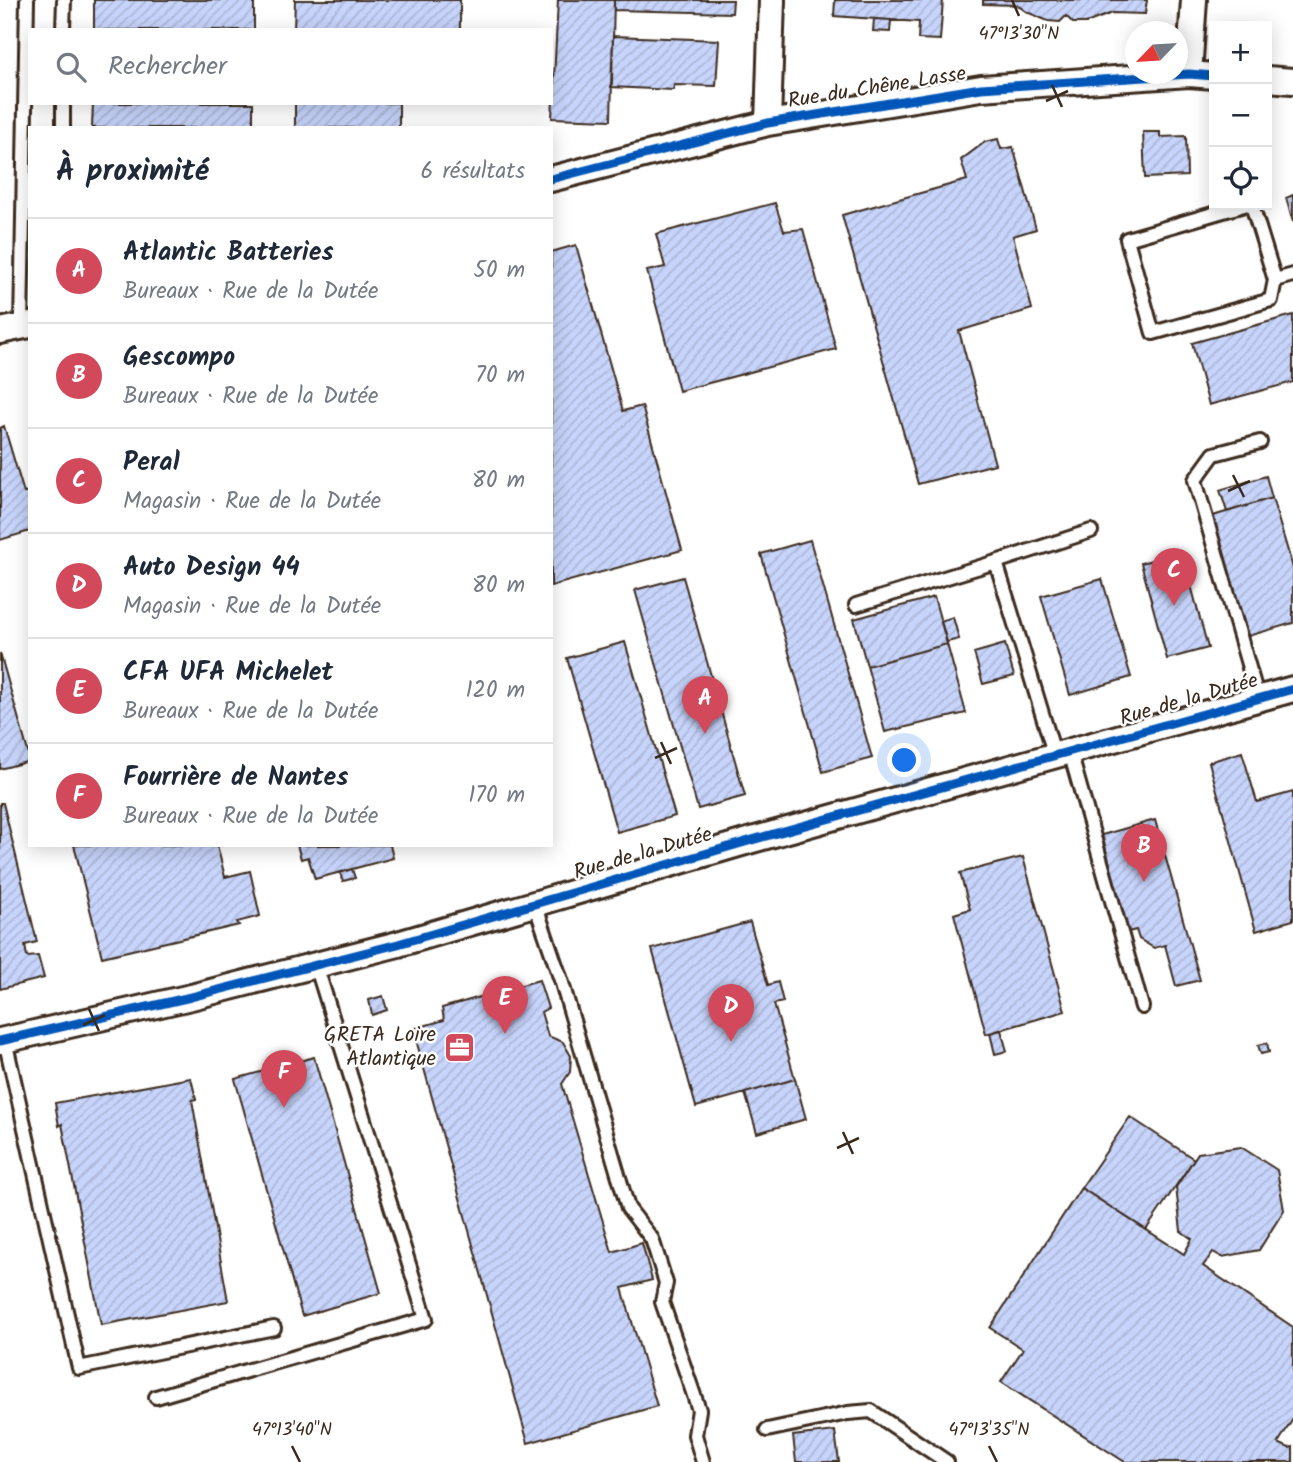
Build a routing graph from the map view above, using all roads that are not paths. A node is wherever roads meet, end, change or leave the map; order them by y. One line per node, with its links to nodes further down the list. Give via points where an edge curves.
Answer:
1 (27, 0): 18 (lane)
2 (64, 0): 5 (lane)
3 (772, 0): 11 (street)
4 (1194, 0): 6 (street)
5 (63, 28)
6 (1189, 74): 7 (street, Rue du Chêne Lasse); 11 (street, Rue du Chêne Lasse, via 981,88)
7 (1209, 76)
8 (1272, 79): 9 (street)
9 (1293, 81)
10 (63, 105): 12 (lane)
11 (768, 123): 13 (street, Rue du Chêne Lasse)
12 (63, 126)
13 (553, 178)
14 (1227, 210): 17 (lane, via 1127,239 1153,333 1271,300)
15 (1254, 210): 17 (lane)
16 (1293, 275): 17 (lane)
17 (1275, 280)
18 (17, 328)
19 (1260, 442): 24 (lane, via 1214,454 1195,480)
20 (1091, 531): 21 (lane)
21 (996, 562): 22 (lane); 25 (lane)
22 (856, 605)
23 (1293, 688): 24 (street, Rue de la Dutée)
24 (1258, 699): 25 (street, Rue de la Dutée)
25 (1063, 754): 26 (street, Rue de la Dutée); 28 (lane)
26 (535, 904): 27 (street, Rue de la Dutée); 33 (lane, via 628,1208 652,1238 666,1283 662,1303 699,1410 695,1435)
27 (316, 965): 29 (street, Rue de la Dutée); 31 (lane, via 426,1319)
28 (1143, 1007)
29 (3, 1040): 30 (lane, via 79,1368)
30 (274, 1328)
31 (156, 1397)
32 (766, 1430): 34 (lane, via 871,1411)
33 (703, 1462)
34 (947, 1462)

